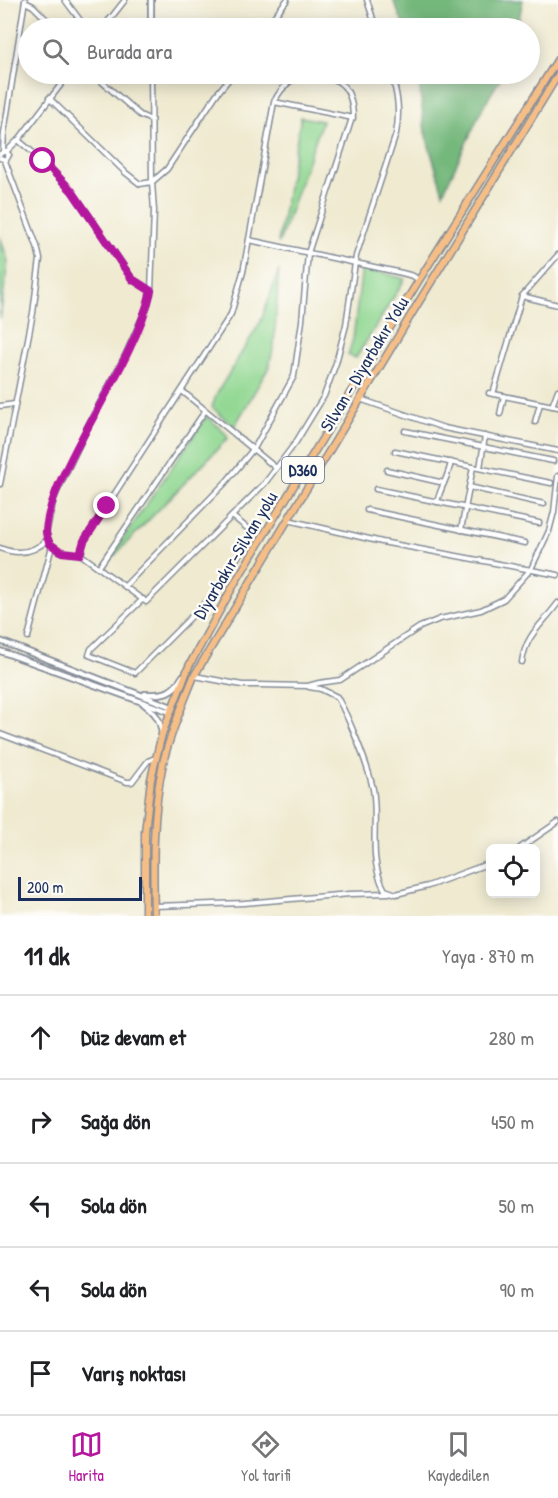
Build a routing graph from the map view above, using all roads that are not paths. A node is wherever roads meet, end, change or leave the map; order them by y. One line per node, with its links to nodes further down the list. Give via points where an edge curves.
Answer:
1 (65, 0): 9 (street)
2 (125, 0): 10 (street)
3 (150, 0): 11 (street)
4 (286, 0): 12 (street)
5 (366, 0): 13 (street)
6 (25, 1): 7 (street); 8 (street)
7 (22, 18)
8 (45, 18)
9 (78, 18)
10 (111, 18)
11 (151, 18)
12 (272, 18)
13 (372, 18)
14 (18, 45): 29 (street)
15 (558, 59): 35 (highway, Diyarbakır-Silvan yolu / D360)
16 (558, 75): 42 (highway, Silvan - Diyarbakır Yolu / D360)
17 (61, 84): 24 (street)
18 (104, 84): 27 (street)
19 (151, 84): 27 (street)
20 (225, 84): 30 (street, via 167,169)
21 (287, 84): 25 (street)
22 (342, 84): 26 (street, via 353,106)
23 (394, 84): 34 (street, via 399,116 396,134)
24 (50, 98): 28 (street); 30 (street, via 126,173 140,184)
25 (274, 102): 26 (street); 31 (street)
26 (353, 118): 32 (street)
27 (151, 120): 30 (street)
28 (18, 140): 29 (street); 36 (street, via 72,191 132,279)
29 (2, 156): 43 (street, via 40,259)
30 (152, 182): 36 (street)
31 (249, 240): 32 (street); 40 (street, via 231,314)
32 (308, 253): 34 (street); 54 (street, via 294,376)
33 (558, 255): 37 (street)
34 (354, 263): 35 (street); 60 (street, via 346,325 324,396)
35 (419, 280): 92 (highway, Diyarbakır-Silvan yolu / D360, via 236,581)
36 (151, 291): 77 (street, via 125,356 54,498)
37 (522, 296): 38 (street); 41 (street, via 491,394)
38 (558, 305)
39 (558, 390): 46 (street)
40 (182, 391): 48 (street); 81 (street, via 84,541)
41 (504, 396): 44 (street); 49 (street)
42 (360, 399): 52 (street, via 422,422); 74 (highway, Silvan - Diyarbakır Yolu / D360)
43 (15, 404): 45 (street); 66 (street)
44 (540, 404): 46 (street); 50 (street)
45 (0, 406)
46 (552, 406): 47 (street)
47 (558, 407)
48 (205, 411): 54 (street); 82 (street)
49 (500, 414)
50 (535, 422)
51 (405, 431): 53 (street)
52 (485, 436): 53 (street); 55 (street)
53 (484, 446): 57 (street); 61 (street)
54 (253, 450): 60 (street); 85 (street)
55 (558, 451)
56 (395, 452): 58 (street)
57 (553, 461)
58 (451, 462): 59 (street); 64 (street)
59 (473, 466): 61 (street); 67 (street)
60 (276, 468): 73 (street)
61 (480, 468): 65 (street)
62 (387, 470): 64 (street)
63 (558, 476): 83 (street, via 549,531)
64 (444, 483): 69 (street)
65 (551, 483)
66 (0, 484)
67 (469, 487): 70 (street); 71 (street)
68 (376, 489): 69 (street)
69 (437, 502): 71 (street)
70 (544, 504)
71 (465, 508): 75 (street); 76 (street)
72 (367, 510): 76 (street)
73 (232, 516): 86 (street, via 146,602); 86 (street, via 252,532 220,588 135,673 89,655)
74 (287, 520): 83 (street); 93 (highway, Silvan - Diyarbakır Yolu / D360)
75 (539, 524)
76 (461, 530): 78 (street)
77 (48, 539): 79 (street); 80 (street, via 27,552 12,553)
78 (525, 543)
79 (52, 546): 81 (street, via 62,552); 88 (street)
80 (0, 548)
81 (80, 554): 82 (street)
82 (99, 567): 85 (street)
83 (531, 570): 84 (street); 94 (street, via 504,599 482,610 420,627 340,680)
84 (558, 575)
85 (125, 586): 86 (street)
86 (143, 599)
87 (558, 603): 91 (street, via 529,638)
88 (28, 637)
89 (0, 641): 95 (street)
90 (0, 651): 96 (street)
91 (522, 662)
92 (189, 666): 95 (street, via 176,688); 97 (highway, Diyarbakır-Silvan yolu / D360)
93 (194, 675): 94 (street, via 242,685); 105 (highway, Silvan - Diyarbakır Yolu / D360, via 159,784 154,826)
94 (308, 686): 104 (street, via 337,697 368,772 373,790 375,862 383,886)
95 (140, 694): 97 (street)
96 (136, 699): 97 (street); 99 (street, via 153,711)
97 (171, 710): 99 (highway, Diyarbakır-Silvan yolu / D360)
98 (0, 734): 100 (street, via 126,782 132,782)
99 (162, 734): 100 (highway, Diyarbakır-Silvan yolu / D360)
100 (155, 758): 106 (highway, Diyarbakır-Silvan yolu / D360, via 145,832)
101 (558, 822): 102 (street)
102 (527, 844)
103 (486, 864): 104 (street, via 428,886)
104 (390, 893): 105 (street)
105 (154, 906): 107 (highway, Silvan - Diyarbakır Yolu / D360)
106 (145, 916)
107 (154, 916)

